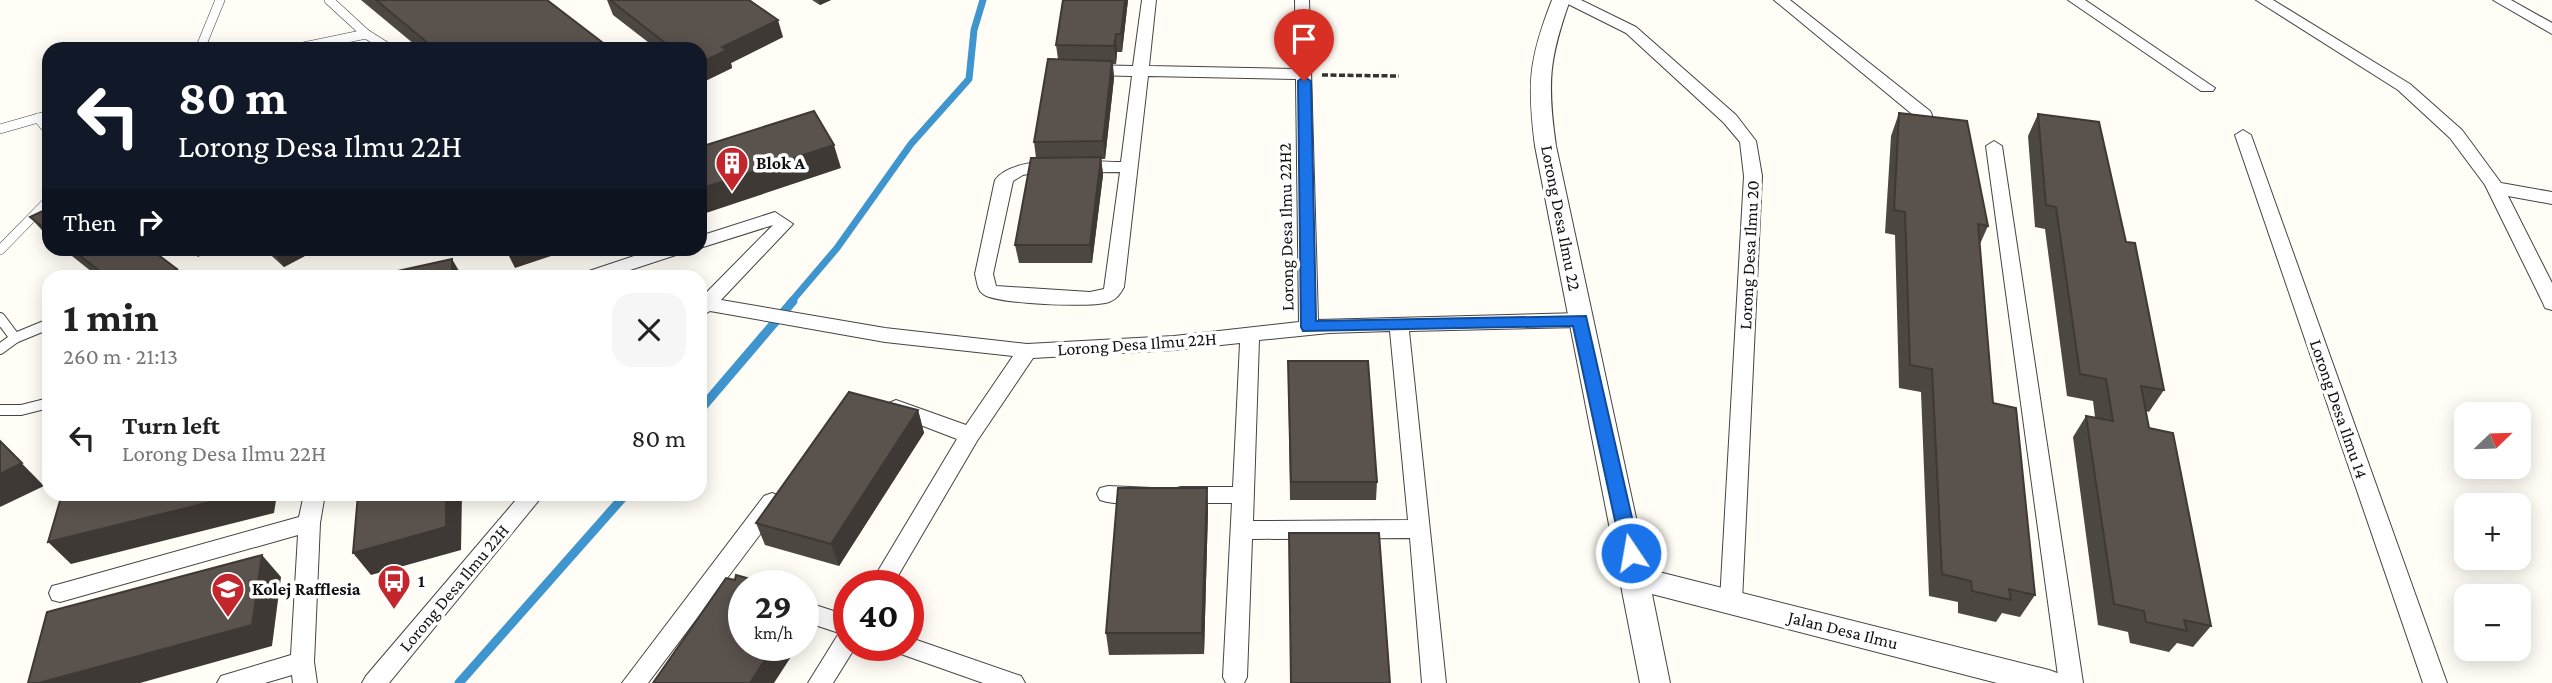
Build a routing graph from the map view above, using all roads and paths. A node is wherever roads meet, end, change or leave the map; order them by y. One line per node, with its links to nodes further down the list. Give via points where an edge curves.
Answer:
1 (220, 0): 13 (lane)
2 (328, 0): 12 (lane)
3 (1149, 0): 17 (street)
4 (1302, 0): 18 (street, Lorong Desa Ilmu 22H2)
5 (1561, 0): 40 (street, Lorong Desa Ilmu 22, via 1542,58 1541,109)
6 (1567, 0): 63 (street, Lorong Desa Ilmu 20, via 1630,30 1730,119 1751,149)
7 (1781, 0): 21 (street)
8 (2075, 0): 20 (street)
9 (2263, 0): 29 (street, via 2425,103 2460,136)
10 (2500, 0): 11 (street)
11 (2552, 29)
12 (366, 34): 14 (lane); 15 (lane)
13 (203, 42)
14 (328, 42)
15 (379, 42)
16 (1078, 70): 17 (street)
17 (1141, 71): 18 (street); 28 (street)
18 (1304, 75): 19 (path); 43 (street, Lorong Desa Ilmu 22H2)
19 (1399, 76)
20 (2207, 88)
21 (1924, 115)
22 (42, 117): 23 (lane)
23 (38, 118): 24 (lane); 25 (lane)
24 (42, 123)
25 (0, 130)
26 (2243, 135): 76 (street, Lorong Desa Ilmu 14)
27 (1994, 146): 75 (street)
28 (1130, 167): 28 (street, via 1113,291 1090,299 996,294 988,289 984,274 1008,175 1033,167)
29 (2497, 188): 30 (street); 37 (street)
30 (2552, 198)
31 (42, 207): 33 (lane)
32 (707, 240): 36 (street, via 775,218 784,225)
33 (0, 250)
34 (655, 256): 35 (street)
35 (612, 270)
36 (707, 303)
37 (2552, 303)
38 (707, 307): 47 (street, Lorong Desa Ilmu 22H)
39 (0, 318): 45 (lane)
40 (1580, 320): 41 (street, Lorong Desa Ilmu 22H); 61 (street, Lorong Desa Ilmu 22)
41 (1399, 324): 43 (street, Lorong Desa Ilmu 22H); 58 (street)
42 (42, 327): 45 (lane)
43 (1308, 327): 44 (street, Lorong Desa Ilmu 22H)
44 (1250, 334): 47 (street, Lorong Desa Ilmu 22H); 54 (street)
45 (15, 338): 46 (lane)
46 (0, 349)
47 (1027, 351): 51 (street)
48 (876, 401): 51 (street)
49 (42, 405): 50 (lane)
50 (0, 410)
51 (970, 435): 60 (street)
52 (785, 486): 70 (street, via 722,584)
53 (1108, 494): 54 (street)
54 (1243, 495): 59 (street)
55 (313, 501): 57 (street)
56 (527, 501): 69 (street, Lorong Desa Ilmu 22H)
57 (309, 523): 62 (street); 66 (street)
58 (1420, 529): 59 (street); 73 (street)
59 (1243, 530): 67 (street)
60 (890, 570)
61 (1637, 578): 63 (street, Jalan Desa Ilmu); 74 (street, Lorong Desa Ilmu 22)
62 (60, 593)
63 (1731, 601): 75 (street, Jalan Desa Ilmu)
64 (924, 652): 72 (street)
65 (834, 661): 71 (street)
66 (304, 672): 68 (street)
67 (1235, 677)
68 (229, 683)
69 (374, 683)
70 (634, 683)
71 (820, 683)
72 (1013, 683)
73 (1434, 683)
74 (1655, 683)
75 (2052, 683)
76 (2435, 683)

